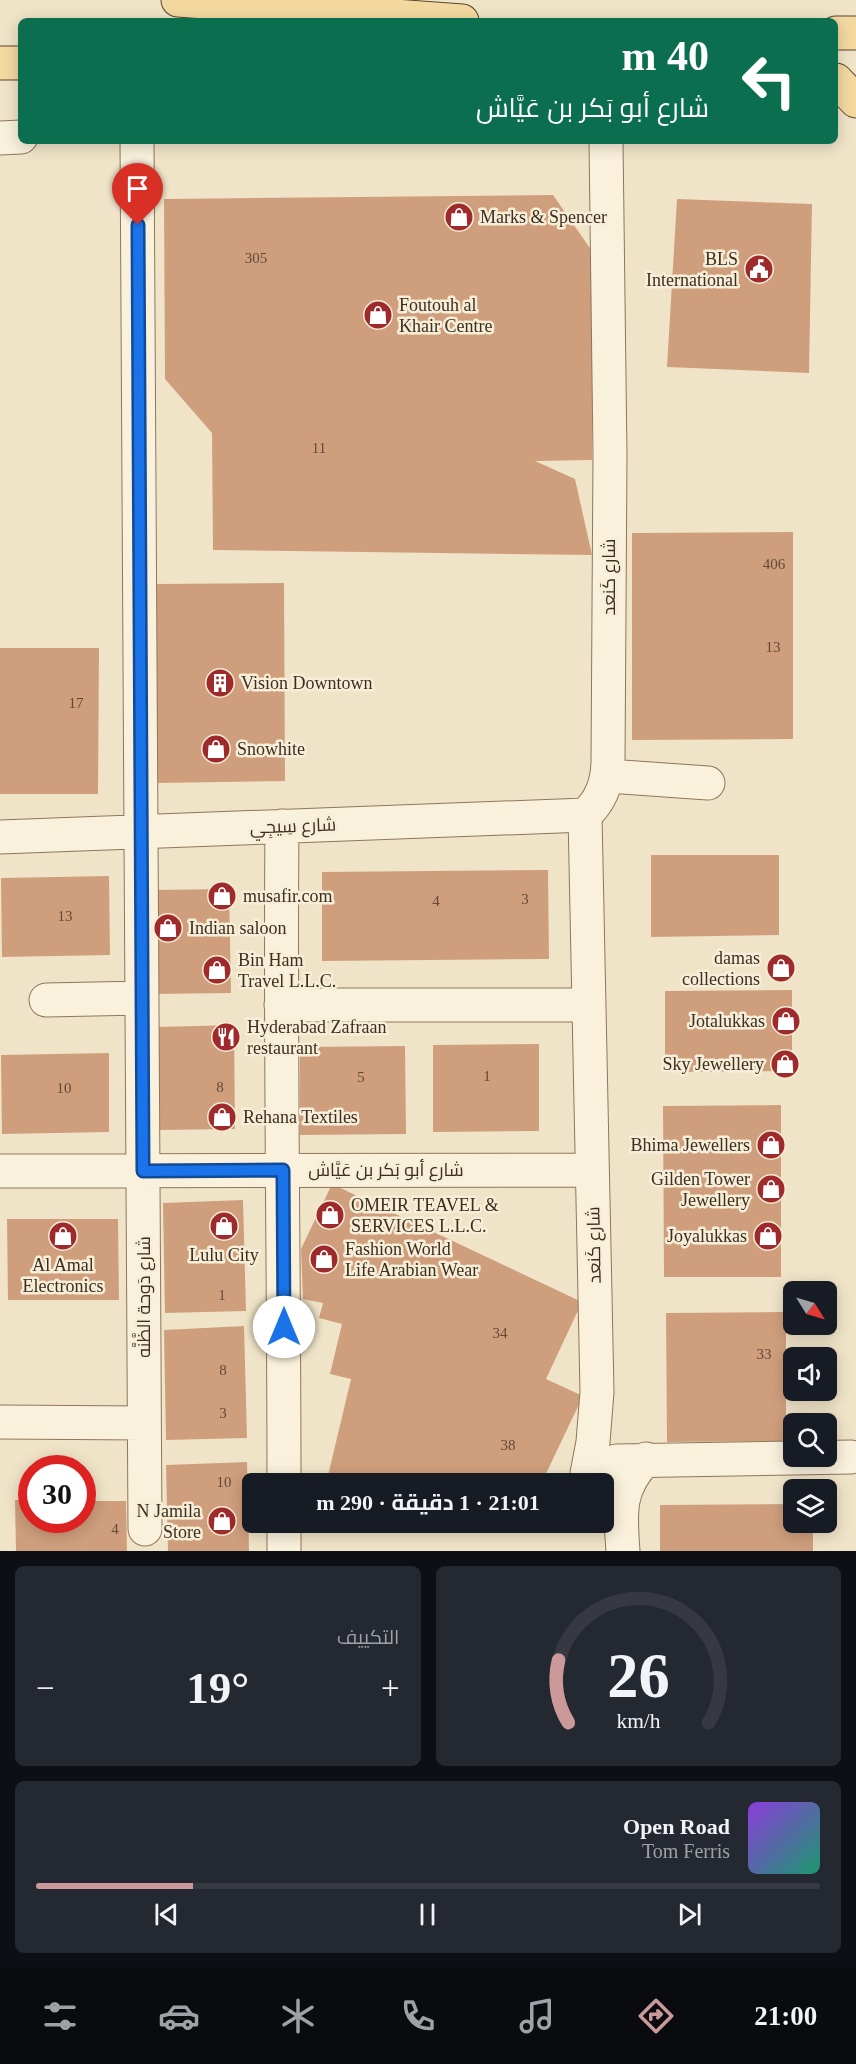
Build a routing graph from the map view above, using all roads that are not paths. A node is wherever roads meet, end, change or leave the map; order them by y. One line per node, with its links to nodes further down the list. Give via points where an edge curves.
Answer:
1 (178, 0): 2 (main road)
2 (421, 18)
3 (838, 33): 4 (main road)
4 (856, 33)
5 (0, 63): 6 (main road)
6 (18, 63)
7 (838, 82): 8 (main road)
8 (856, 101)
9 (18, 137): 10 (street)
10 (0, 138)
11 (137, 144): 17 (street, شارع دَوحة الظَّنَّه)
12 (606, 144): 13 (street, شارع كَنعد)
13 (608, 776): 14 (street); 15 (street, شارع كَنعد, via 596,806)
14 (708, 783)
15 (585, 815): 16 (street, شارع سِيجِي); 22 (street, شارع كَنعد)
16 (282, 826): 17 (street, شارع سِيجِي); 21 (street)
17 (141, 832): 18 (street, شارع سِيجِي); 19 (street, شارع دَوحة الظَّنَّه)
18 (0, 837)
19 (142, 998): 20 (street); 26 (street, شارع دَوحة الظَّنَّه)
20 (46, 999)
21 (280, 1005): 22 (street); 23 (street)
22 (589, 1005): 24 (street, شارع كَنعد)
23 (283, 1170): 24 (street, شارع أبو بَكر بن عَيَّاش); 26 (street, شارع أبو بَكر بن عَيَّاش); 31 (street)
24 (592, 1170): 32 (street, شارع كَنعد, via 597,1392)
25 (0, 1171): 26 (street, شارع أبو بَكر بن عَيَّاش)
26 (143, 1171): 28 (street, شارع دَوحة الظَّنَّه)
27 (0, 1422): 28 (street)
28 (144, 1423): 34 (street, شارع دَوحة الظَّنَّه)
29 (851, 1457): 30 (street, شارع كَنعد)
30 (646, 1459): 33 (street, شارع كَنعد, via 616,1461); 37 (street, via 634,1472 623,1497)
31 (284, 1473)
32 (588, 1473)
33 (596, 1473)
34 (144, 1529)
35 (284, 1533): 36 (street)
36 (284, 1551)
37 (623, 1551)

